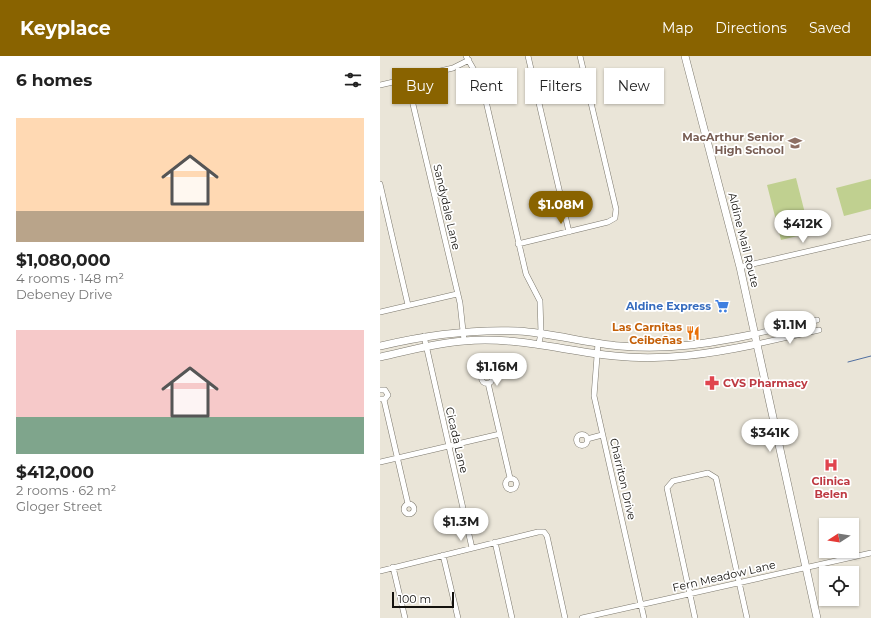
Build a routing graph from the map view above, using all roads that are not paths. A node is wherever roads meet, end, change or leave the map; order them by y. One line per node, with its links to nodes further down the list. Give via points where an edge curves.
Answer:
1 (528, 56): 10 (street)
2 (580, 56): 10 (street, via 616,209 615,218 608,222)
3 (685, 56): 13 (main road, Aldine Mail Route)
4 (468, 58): 5 (street); 12 (street, via 482,84)
5 (448, 69)
6 (392, 82): 7 (street)
7 (380, 85)
8 (413, 104): 14 (street, Sandydale Lane)
9 (380, 184): 15 (street)
10 (568, 232): 12 (street)
11 (871, 237): 13 (street)
12 (518, 244): 20 (street, via 526,274 540,301)
13 (740, 267): 21 (main road, Aldine Mail Route)
14 (457, 294): 15 (street); 19 (street, Sandydale Lane)
15 (408, 305): 16 (street)
16 (380, 312)
17 (817, 320): 21 (street)
18 (819, 330): 26 (street)
19 (463, 331): 20 (main road); 22 (main road); 23 (street, Sandydale Lane)
20 (541, 333): 24 (street); 25 (main road)
21 (755, 334): 26 (main road, Aldine Mail Route); 29 (main road)
22 (424, 336): 27 (main road); 28 (street, Cicada Lane)
23 (464, 340): 24 (main road); 28 (main road)
24 (539, 343): 30 (main road)
25 (598, 343): 29 (main road); 30 (street, Charriton Drive)
26 (757, 344): 32 (main road, via 716,353); 49 (main road, Aldine Mail Route)
27 (380, 346)
28 (426, 346): 31 (main road); 39 (street, Cicada Lane)
29 (678, 347): 32 (main road)
30 (597, 353): 32 (main road, via 643,358); 37 (street, Charriton Drive, via 594,396)
31 (380, 357)
32 (678, 357)
33 (488, 383): 36 (street)
34 (380, 390): 35 (street, via 388,393)
35 (382, 400): 40 (street)
36 (500, 434): 39 (street); 42 (street)
37 (602, 436): 38 (street); 53 (street, Charriton Drive)
38 (587, 439)
39 (448, 446): 40 (street); 45 (street, Cicada Lane)
40 (397, 458): 41 (street); 43 (street)
41 (380, 462)
42 (510, 478)
43 (408, 504)
44 (495, 542): 45 (street); 56 (street); 57 (street, via 544,532)
45 (472, 548): 47 (street)
46 (871, 553): 49 (street, Fern Meadow Lane)
47 (443, 555): 48 (street); 55 (street)
48 (393, 567): 50 (street); 54 (street)
49 (805, 568): 51 (street, Fern Meadow Lane); 62 (main road, Aldine Mail Route)
50 (380, 570)
51 (739, 583): 52 (street, Fern Meadow Lane); 52 (street, via 716,478 708,472 690,476 673,481 667,488); 61 (street)
52 (689, 595): 53 (street, Fern Meadow Lane); 60 (street)
53 (640, 605): 58 (street, Fern Meadow Lane); 59 (street, Charriton Drive)
54 (405, 618)
55 (458, 618)
56 (512, 618)
57 (565, 618)
58 (582, 618)
59 (644, 618)
60 (695, 618)
61 (747, 618)
62 (817, 618)

